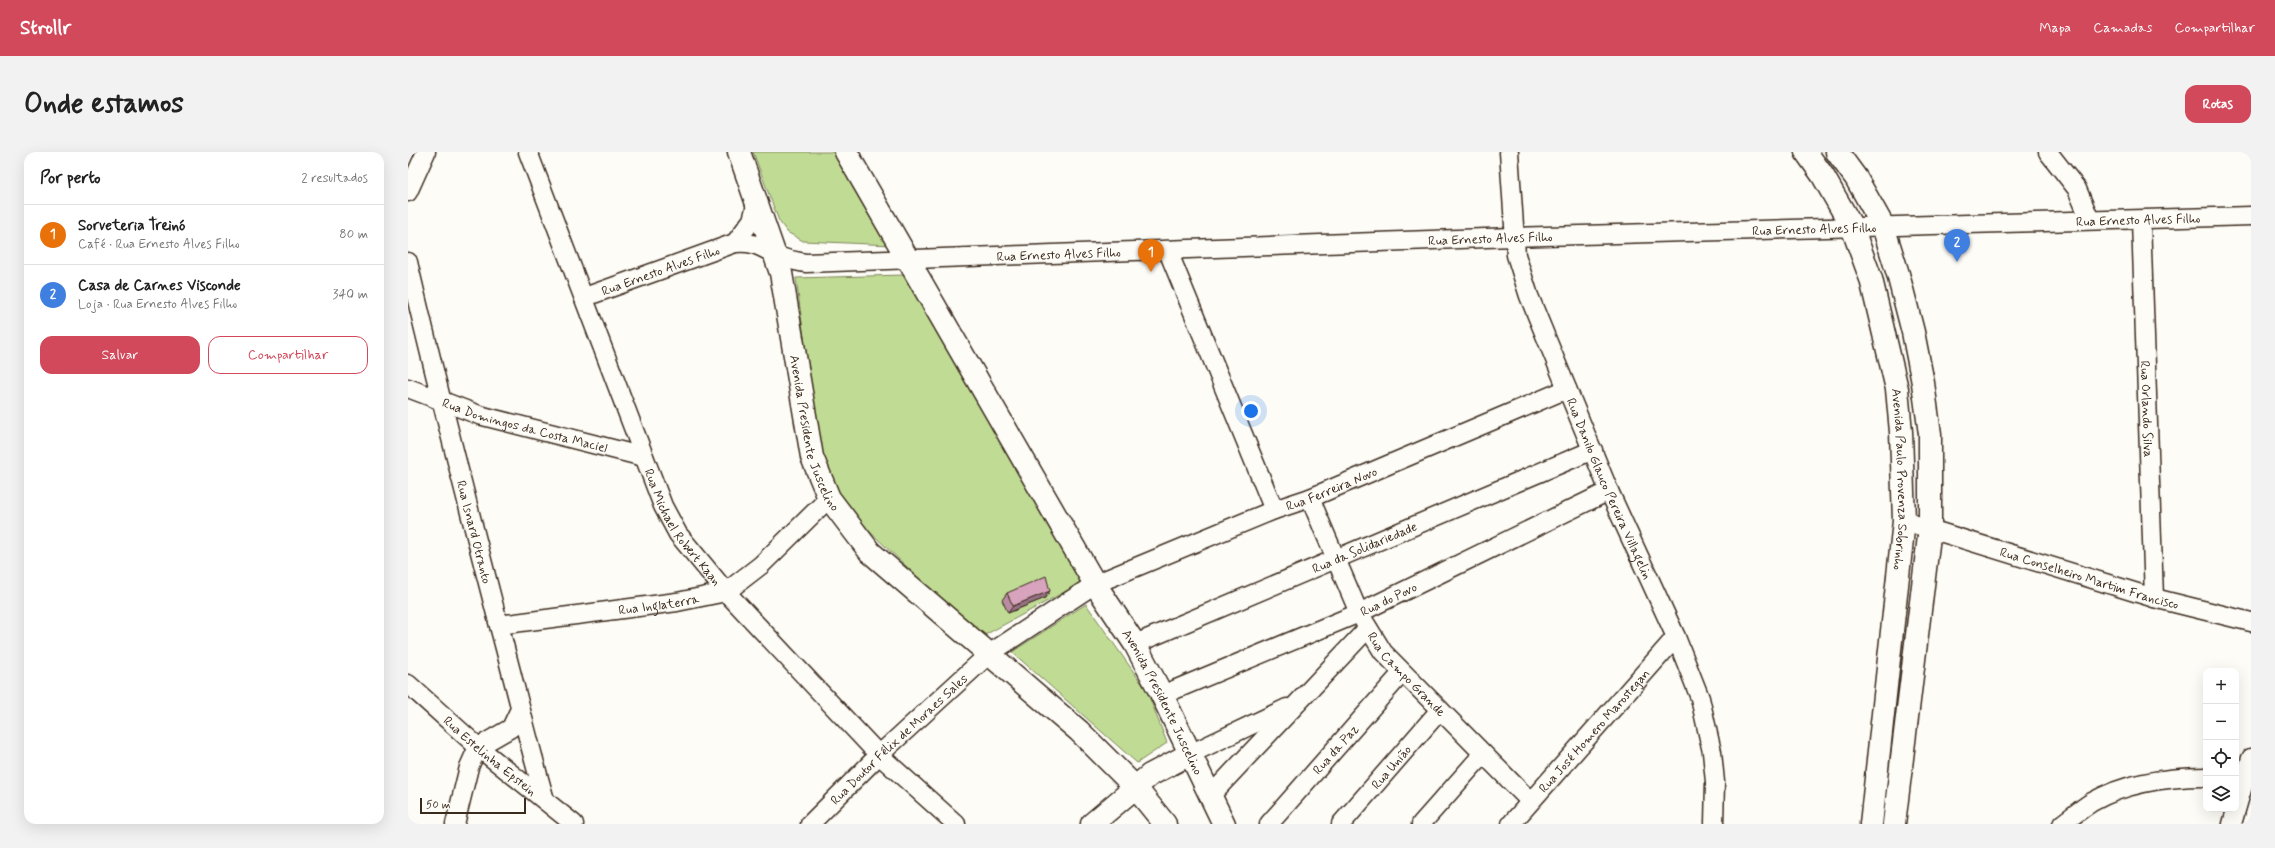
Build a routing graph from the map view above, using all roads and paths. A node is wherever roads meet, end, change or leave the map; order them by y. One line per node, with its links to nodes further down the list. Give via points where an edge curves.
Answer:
1 (426, 152): 9 (street)
2 (528, 152): 22 (street, Rua Michael Robert Kaan)
3 (739, 152): 10 (main road, Avenida Presidente Juscelino)
4 (846, 152): 20 (main road, Avenida Presidente Juscelino)
5 (1508, 152): 16 (street, Rua Danilo Glauco Pereira Villagelin)
6 (1806, 152): 15 (main road, Avenida Paulo Provenza Sobrinho)
7 (1837, 152): 14 (main road, Avenida Paulo Provenza Sobrinho, via 1856,178)
8 (2048, 152): 12 (street, via 2077,190)
9 (408, 192)
10 (757, 202): 17 (street, Rua Ernesto Alves Filho, via 752,220); 19 (main road, Avenida Presidente Juscelino)
11 (2251, 216): 13 (street, Rua Ernesto Alves Filho)
12 (2090, 220): 13 (street, Rua Ernesto Alves Filho); 14 (street, Rua Ernesto Alves Filho)
13 (2141, 220): 37 (street, Rua Orlando Silva)
14 (1883, 226): 15 (street, Rua Ernesto Alves Filho); 33 (main road, Avenida Paulo Provenza Sobrinho, via 1898,274 1923,383 1930,434)
15 (1852, 227): 16 (street, Rua Ernesto Alves Filho); 32 (main road, Avenida Paulo Provenza Sobrinho, via 1871,279 1897,389)
16 (1513, 237): 18 (street, Rua Ernesto Alves Filho); 24 (street, Rua Danilo Glauco Pereira Villagelin, via 1529,296)
17 (735, 243): 19 (street, Rua Ernesto Alves Filho, via 752,243 769,249); 22 (street, Rua Ernesto Alves Filho)
18 (1168, 251): 20 (street, Rua Ernesto Alves Filho); 31 (street)
19 (776, 255): 20 (street, Rua Ernesto Alves Filho, via 806,263); 29 (main road, Avenida Presidente Juscelino, via 812,458)
20 (909, 260): 35 (main road, Avenida Presidente Juscelino)
21 (408, 262): 25 (street, Rua Isnard Otranto)
22 (585, 297): 27 (street, Rua Michael Robert Kaan)
23 (408, 388): 25 (street, Rua Domingos da Costa Maciel)
24 (1567, 389): 26 (street, Rua Danilo Glauco Pereira Villagelin); 30 (street, Rua Ferreira Novo)
25 (439, 398): 27 (street, Rua Domingos da Costa Maciel, via 478,415); 40 (street, Rua Isnard Otranto)
26 (1593, 450): 28 (street, Rua Danilo Glauco Pereira Villagelin); 34 (street, Rua da Solidariedade)
27 (644, 456): 36 (street, Rua Michael Robert Kaan, via 663,506 678,534)
28 (1609, 492): 38 (street, Rua do Povo); 42 (street, Rua Danilo Glauco Pereira Villagelin)
29 (829, 498): 36 (street, Rua Inglaterra, via 761,565); 44 (main road, Avenida Presidente Juscelino, via 870,552)
30 (1310, 498): 31 (street, Rua Ferreira Novo); 34 (street, Rua Campo Grande)
31 (1274, 510): 35 (street, Rua Ferreira Novo)
32 (1904, 521): 33 (street, Rua Conselheiro Martim Francisco); 74 (main road, Avenida Paulo Provenza Sobrinho)
33 (1930, 528): 37 (street, Rua Conselheiro Martim Francisco); 75 (main road, Avenida Paulo Provenza Sobrinho)
34 (1337, 559): 38 (street, Rua Campo Grande); 43 (street, Rua da Solidariedade)
35 (1095, 584): 43 (main road, Avenida Presidente Juscelino); 44 (street)
36 (726, 592): 40 (street, Rua Inglaterra, via 677,602); 54 (street, Rua Michael Robert Kaan)
37 (2154, 598): 39 (street, Rua Conselheiro Martim Francisco)
38 (1359, 613): 41 (street, Rua Campo Grande); 47 (street, Rua do Povo)
39 (2251, 622)
40 (499, 625): 50 (street, Rua Isnard Otranto)
41 (1368, 628): 45 (street, Rua Campo Grande, via 1383,652); 48 (street, Rua do Povo)
42 (1676, 636): 61 (street, Rua José Homero Marostegan); 73 (street, Rua Danilo Glauco Pereira Villagelin, via 1700,698 1712,752 1715,782)
43 (1134, 644): 47 (main road, Avenida Presidente Juscelino)
44 (989, 654): 54 (street, Rua Doutor Félix de Moraes Sales); 58 (main road, Avenida Presidente Juscelino, via 1079,731)
45 (1402, 673): 49 (street, Rua Campo Grande); 69 (street, Rua da Paz)
46 (408, 684): 51 (street, Rua Estelinha Epstein)
47 (1162, 695): 52 (main road, Avenida Presidente Juscelino)
48 (1295, 704): 52 (street); 59 (street, Rua do Povo)
49 (1440, 710): 53 (street, Rua Campo Grande); 70 (street, Rua União)
50 (519, 711): 51 (street, via 511,728); 60 (street, Rua Isnard Otranto)
51 (478, 747): 60 (street, Rua Estelinha Epstein); 62 (street, via 469,767)
52 (1190, 754): 58 (main road, via 1150,775); 59 (main road, Avenida Presidente Juscelino)
53 (1483, 754): 61 (street, Rua Campo Grande); 71 (street)
54 (879, 755): 64 (street, Rua Doutor Félix de Moraes Sales); 65 (street, Rua Michael Robert Kaan)
55 (2251, 758): 57 (street)
56 (2203, 777): 76 (street, via 2179,777 2145,782 2114,792 2092,802)
57 (2244, 782): 77 (street)
58 (1135, 787): 66 (main road); 67 (main road, Avenida Presidente Juscelino)
59 (1211, 795): 68 (main road, Avenida Presidente Juscelino)
60 (545, 800): 63 (street, Rua Estelinha Epstein)
61 (1530, 801): 72 (street, Rua José Homero Marostegan)
62 (455, 824)
63 (574, 824)
64 (810, 824)
65 (956, 824)
66 (1092, 824)
67 (1166, 824)
68 (1224, 824)
69 (1269, 824)
70 (1341, 824)
71 (1421, 824)
72 (1511, 824)
73 (1714, 824)
74 (1871, 824)
75 (1894, 824)
76 (2062, 824)
77 (2232, 824)

